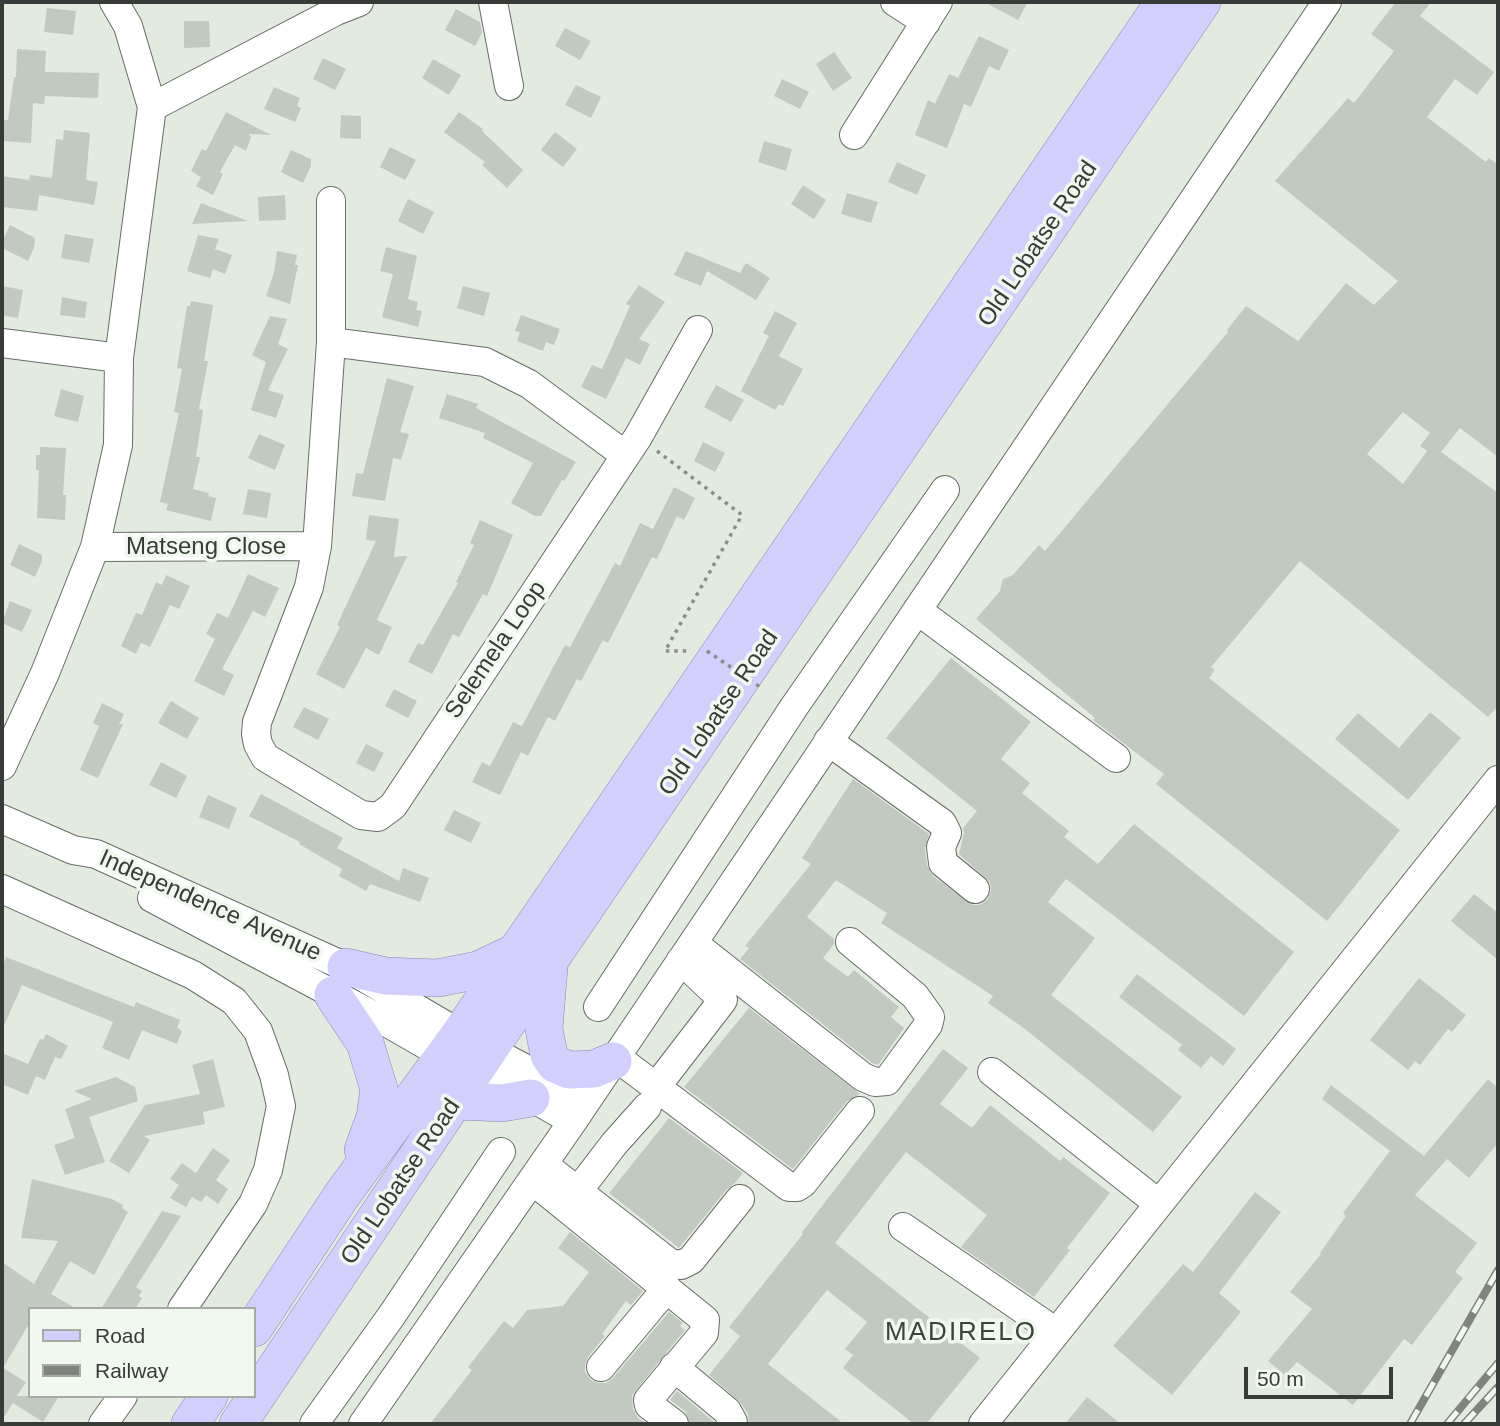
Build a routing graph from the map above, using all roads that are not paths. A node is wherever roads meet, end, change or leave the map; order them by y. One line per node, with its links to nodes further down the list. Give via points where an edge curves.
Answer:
1 (114, 2): 10 (street, via 128,26)
2 (493, 2): 9 (street)
3 (895, 2): 8 (street)
4 (1202, 2): 32 (main road, Old Lobatse Road)
5 (1327, 2): 21 (street)
6 (342, 5): 10 (street)
7 (1159, 6): 31 (main road, Old Lobatse Road)
8 (932, 12): 11 (street)
9 (509, 86)
10 (152, 107): 16 (street)
11 (854, 135)
12 (331, 201): 14 (street, Selemela Loop)
13 (698, 330): 17 (street, Selemela Loop)
14 (331, 342): 17 (street, via 485,362); 19 (street, Selemela Loop)
15 (2, 343): 16 (street)
16 (119, 358): 20 (street, via 118,445)
17 (632, 446): 19 (street, Selemela Loop, via 393,806 378,817 361,815 265,757 258,744 257,722 309,587)
18 (946, 490): 34 (street, via 794,707)
19 (317, 546): 20 (street, Matseng Close)
20 (95, 547): 24 (street)
21 (917, 610): 22 (street); 23 (street)
22 (828, 741): 28 (street, via 942,822 947,833 941,848 943,863); 30 (street)
23 (1116, 758)
24 (2, 766)
25 (1498, 780): 47 (street)
26 (2, 819): 33 (street, Independence Avenue, via 73,850 93,867)
27 (2, 889): 50 (street, via 193,975 234,1001 258,1031 281,1106 268,1170 253,1204)
28 (975, 889)
29 (850, 942): 30 (street, via 915,996 930,1017 887,1081 863,1077)
30 (687, 951): 35 (street); 39 (street, via 723,1000)
31 (514, 953): 33 (main road, via 478,970 438,978 386,976); 36 (main road, Old Lobatse Road)
32 (549, 963): 36 (main road, Old Lobatse Road); 38 (main road)
33 (339, 981): 36 (street, Independence Avenue, via 388,1023); 45 (main road, via 379,1089 375,1117)
34 (598, 1007)
35 (614, 1059): 38 (main road, via 594,1069 569,1070); 39 (street); 40 (street)
36 (465, 1062): 38 (street, Independence Avenue); 38 (main road, via 502,1103); 45 (main road, Old Lobatse Road); 57 (main road, Old Lobatse Road)
37 (992, 1072): 47 (street)
38 (543, 1080): 40 (street, Independence Avenue)
39 (651, 1097): 41 (street, via 789,1187 803,1183); 44 (street)
40 (579, 1111): 43 (street)
41 (860, 1111)
42 (501, 1152): 51 (street)
43 (538, 1172): 44 (street); 49 (street); 54 (street)
44 (578, 1191): 46 (street, via 670,1263 681,1265 691,1260)
45 (342, 1195): 52 (main road, Old Lobatse Road)
46 (740, 1199)
47 (1159, 1203): 53 (street)
48 (904, 1227): 53 (street)
49 (667, 1289): 55 (street); 56 (street, via 705,1320 704,1333)
50 (183, 1307)
51 (392, 1315): 54 (street); 64 (street)
52 (256, 1325)
53 (1056, 1332): 68 (street)
54 (425, 1335): 65 (street)
55 (601, 1367)
56 (674, 1367): 66 (street, via 648,1400); 67 (street, via 727,1411)
57 (256, 1395)
58 (121, 1398): 61 (street)
59 (208, 1398): 62 (main road)
60 (254, 1398): 63 (main road, Old Lobatse Road)
61 (103, 1424)
62 (190, 1424)
63 (238, 1424)
64 (314, 1424)
65 (363, 1424)
66 (674, 1424)
67 (730, 1424)
68 (983, 1424)

